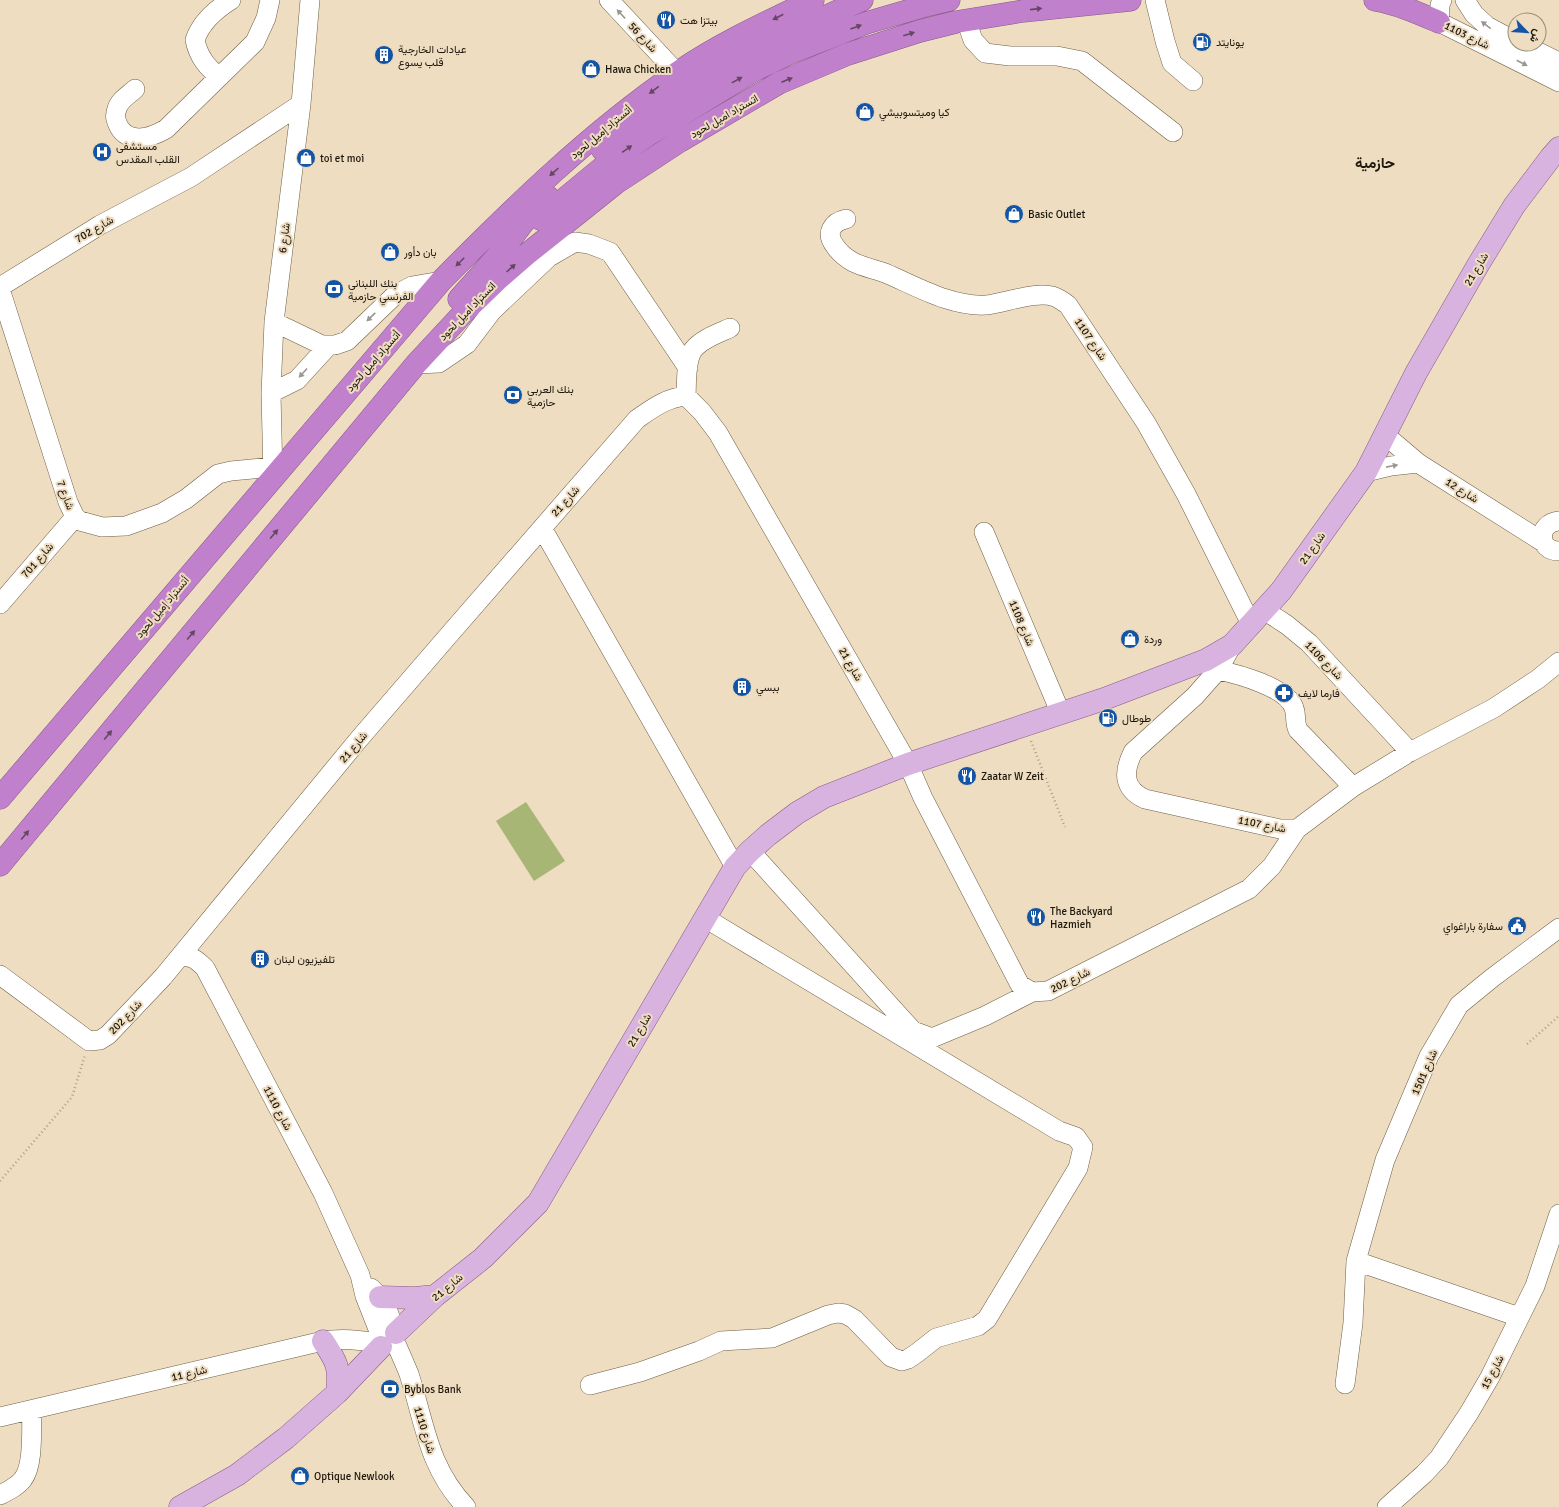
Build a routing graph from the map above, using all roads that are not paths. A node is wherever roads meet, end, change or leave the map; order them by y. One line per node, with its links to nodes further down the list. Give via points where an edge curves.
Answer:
1 (231, 0): 19 (street, via 201,26 195,40 200,55)
2 (270, 0): 19 (street, via 266,18 255,42)
3 (310, 0): 23 (street, شارع 6)
4 (609, 0): 18 (street, شارع 56, one-way to 4)
5 (813, 0): 18 (highway, أتستراد إميل لحود, one-way to 18, via 740,36)
6 (862, 0): 27 (highway, via 766,44 653,110 552,192 518,228)
7 (949, 0): 27 (highway, one-way to 7, via 609,162 650,133 728,85 790,53 831,36 893,14)
8 (1130, 0): 13 (highway, اتستراد اميل لحود, one-way to 8, via 1023,11)
9 (1155, 0): 20 (street, via 1172,63)
10 (1376, 0): 14 (highway, via 1409,9)
11 (1442, 0): 14 (street)
12 (1465, 0): 15 (street, one-way to 12, via 1487,26 1474,14)
13 (966, 20): 24 (street, via 973,40 985,53 1057,56 1082,61); 33 (highway, اتستراد اميل لحود, one-way to 13, via 469,307 527,254 616,183 680,141 779,84 834,60 920,31)
14 (1439, 22): 21 (street, شارع 1103, one-way to 21)
15 (1507, 37)
16 (1538, 52): 17 (street)
17 (1558, 62)
18 (677, 73): 28 (highway, أتستراد إميل لحود, one-way to 28, via 624,112 570,158 500,221)
19 (220, 76): 22 (street, via 166,129 149,137 128,136 120,129 115,118 120,102)
20 (1193, 81)
21 (1559, 82)
22 (135, 89)
23 (301, 104): 29 (street, شارع 702, via 191,177 100,225); 30 (street, شارع 6)
24 (1173, 132)
25 (1559, 148): 38 (main road, شارع 21, via 1514,206 1478,265 1416,373)
26 (846, 219): 47 (street, شارع 1107, via 832,226 832,242 839,252 854,262 943,297 963,303 985,305 1040,295 1055,296 1068,305 1146,423)
27 (500, 253): 35 (highway, via 448,313)
28 (441, 281): 32 (street, one-way to 32, via 412,286 395,295 347,341); 40 (highway, أتستراد إميل لحود)
29 (0, 288): 42 (street, شارع 7)
30 (274, 322): 32 (street, via 312,341); 36 (street, شارع 6)
31 (730, 328): 34 (street, via 702,342 693,350)
32 (329, 345): 36 (street, one-way to 36, via 297,380)
33 (416, 364): 34 (street, via 439,363 467,344 492,311 549,257 575,242 610,252); 35 (highway, اتستراد اميل لحود)
34 (688, 368): 37 (street)
35 (396, 386): 58 (highway, one-way to 35)
36 (271, 393): 40 (street, شارع 6)
37 (686, 396): 43 (street, شارع 21, via 665,400 637,419); 53 (street, شارع 21, via 718,433)
38 (1385, 435): 39 (street, شارع 12); 41 (main road, شارع 21)
39 (1418, 463): 41 (street, one-way to 39); 45 (street, شارع 12, via 1505,518)
40 (273, 472): 42 (street, شارع 7, via 231,471 218,474 186,499 162,513 126,526 102,527 80,521); 55 (highway, أتستراد إميل لحود)
41 (1366, 472): 47 (main road, شارع 21, via 1295,573)
42 (75, 517): 46 (street, شارع 701)
43 (542, 528): 59 (street); 62 (street, شارع 21, via 359,739)
44 (984, 532): 51 (street, شارع 1108)
45 (1554, 541)
46 (0, 604)
47 (1258, 617): 48 (main road, شارع 21); 52 (street, شارع 1106, via 1287,625 1309,643)
48 (1232, 645): 50 (street, شارع 1107); 51 (main road, شارع 21, via 1206,660)
49 (1559, 662): 52 (street, شارع 1107, via 1494,708)
50 (1218, 670): 54 (street, via 1244,676 1288,699 1294,708 1294,723 1298,730); 56 (street, شارع 1107, via 1196,696 1133,752 1127,769 1129,787 1135,795 1145,799 1280,829)
51 (1060, 714): 53 (main road, شارع 21)
52 (1410, 752): 54 (street, شارع 1107)
53 (908, 764): 57 (main road, شارع 21, via 824,798 797,813); 64 (street, via 1020,985)
54 (1353, 787): 56 (street, شارع 1107)
55 (0, 798)
56 (1297, 829): 64 (street, شارع 202, via 1272,866 1249,889 1048,991)
57 (750, 851): 59 (main road, شارع 21); 64 (street, شارع 202, via 913,1031 932,1038 985,1016)
58 (0, 865)
59 (735, 867): 60 (main road, شارع 21)
60 (705, 918): 70 (main road, شارع 21, via 538,1203 483,1258); 76 (street, via 1059,1131 1076,1137 1083,1147 1082,1156 1078,1168 987,1319 978,1326 936,1338 902,1361 891,1357 854,1319 838,1313 772,1338 721,1341 640,1372)
61 (1559, 928): 67 (street, شارع 1501, via 1459,1005 1429,1056 1385,1160)
62 (181, 956): 63 (street, شارع 202, via 108,1035 100,1040 90,1041); 68 (street, شارع 1110, via 196,959 205,968 323,1193)
63 (0, 975)
64 (1032, 992)
65 (1559, 1214): 69 (street, شارع 15)
66 (1559, 1250): 69 (street)
67 (1356, 1261): 72 (street); 75 (street, شارع 1501, via 1353,1323)
68 (360, 1275): 71 (street); 73 (street, via 365,1296)
69 (1535, 1286): 72 (street, شارع 15)
70 (435, 1296): 71 (main road); 73 (main road, شارع 21)
71 (380, 1297): 73 (street, via 388,1309)
72 (1519, 1317): 83 (street, شارع 15, via 1470,1413 1439,1458)
73 (388, 1339): 74 (street, شارع 11); 77 (main road, شارع 21); 82 (street, شارع 1110, via 408,1373 428,1446 439,1470)
74 (322, 1341): 77 (main road, via 335,1359 338,1369); 78 (street, شارع 11)
75 (1345, 1384)
76 (590, 1386)
77 (337, 1392): 81 (main road, شارع 21, via 286,1438 237,1475)
78 (32, 1410): 79 (street, شارع 11); 80 (street, via 31,1458 27,1471 23,1479)
79 (0, 1418)
80 (0, 1495)
81 (180, 1507)
82 (466, 1507)
83 (1387, 1507)

